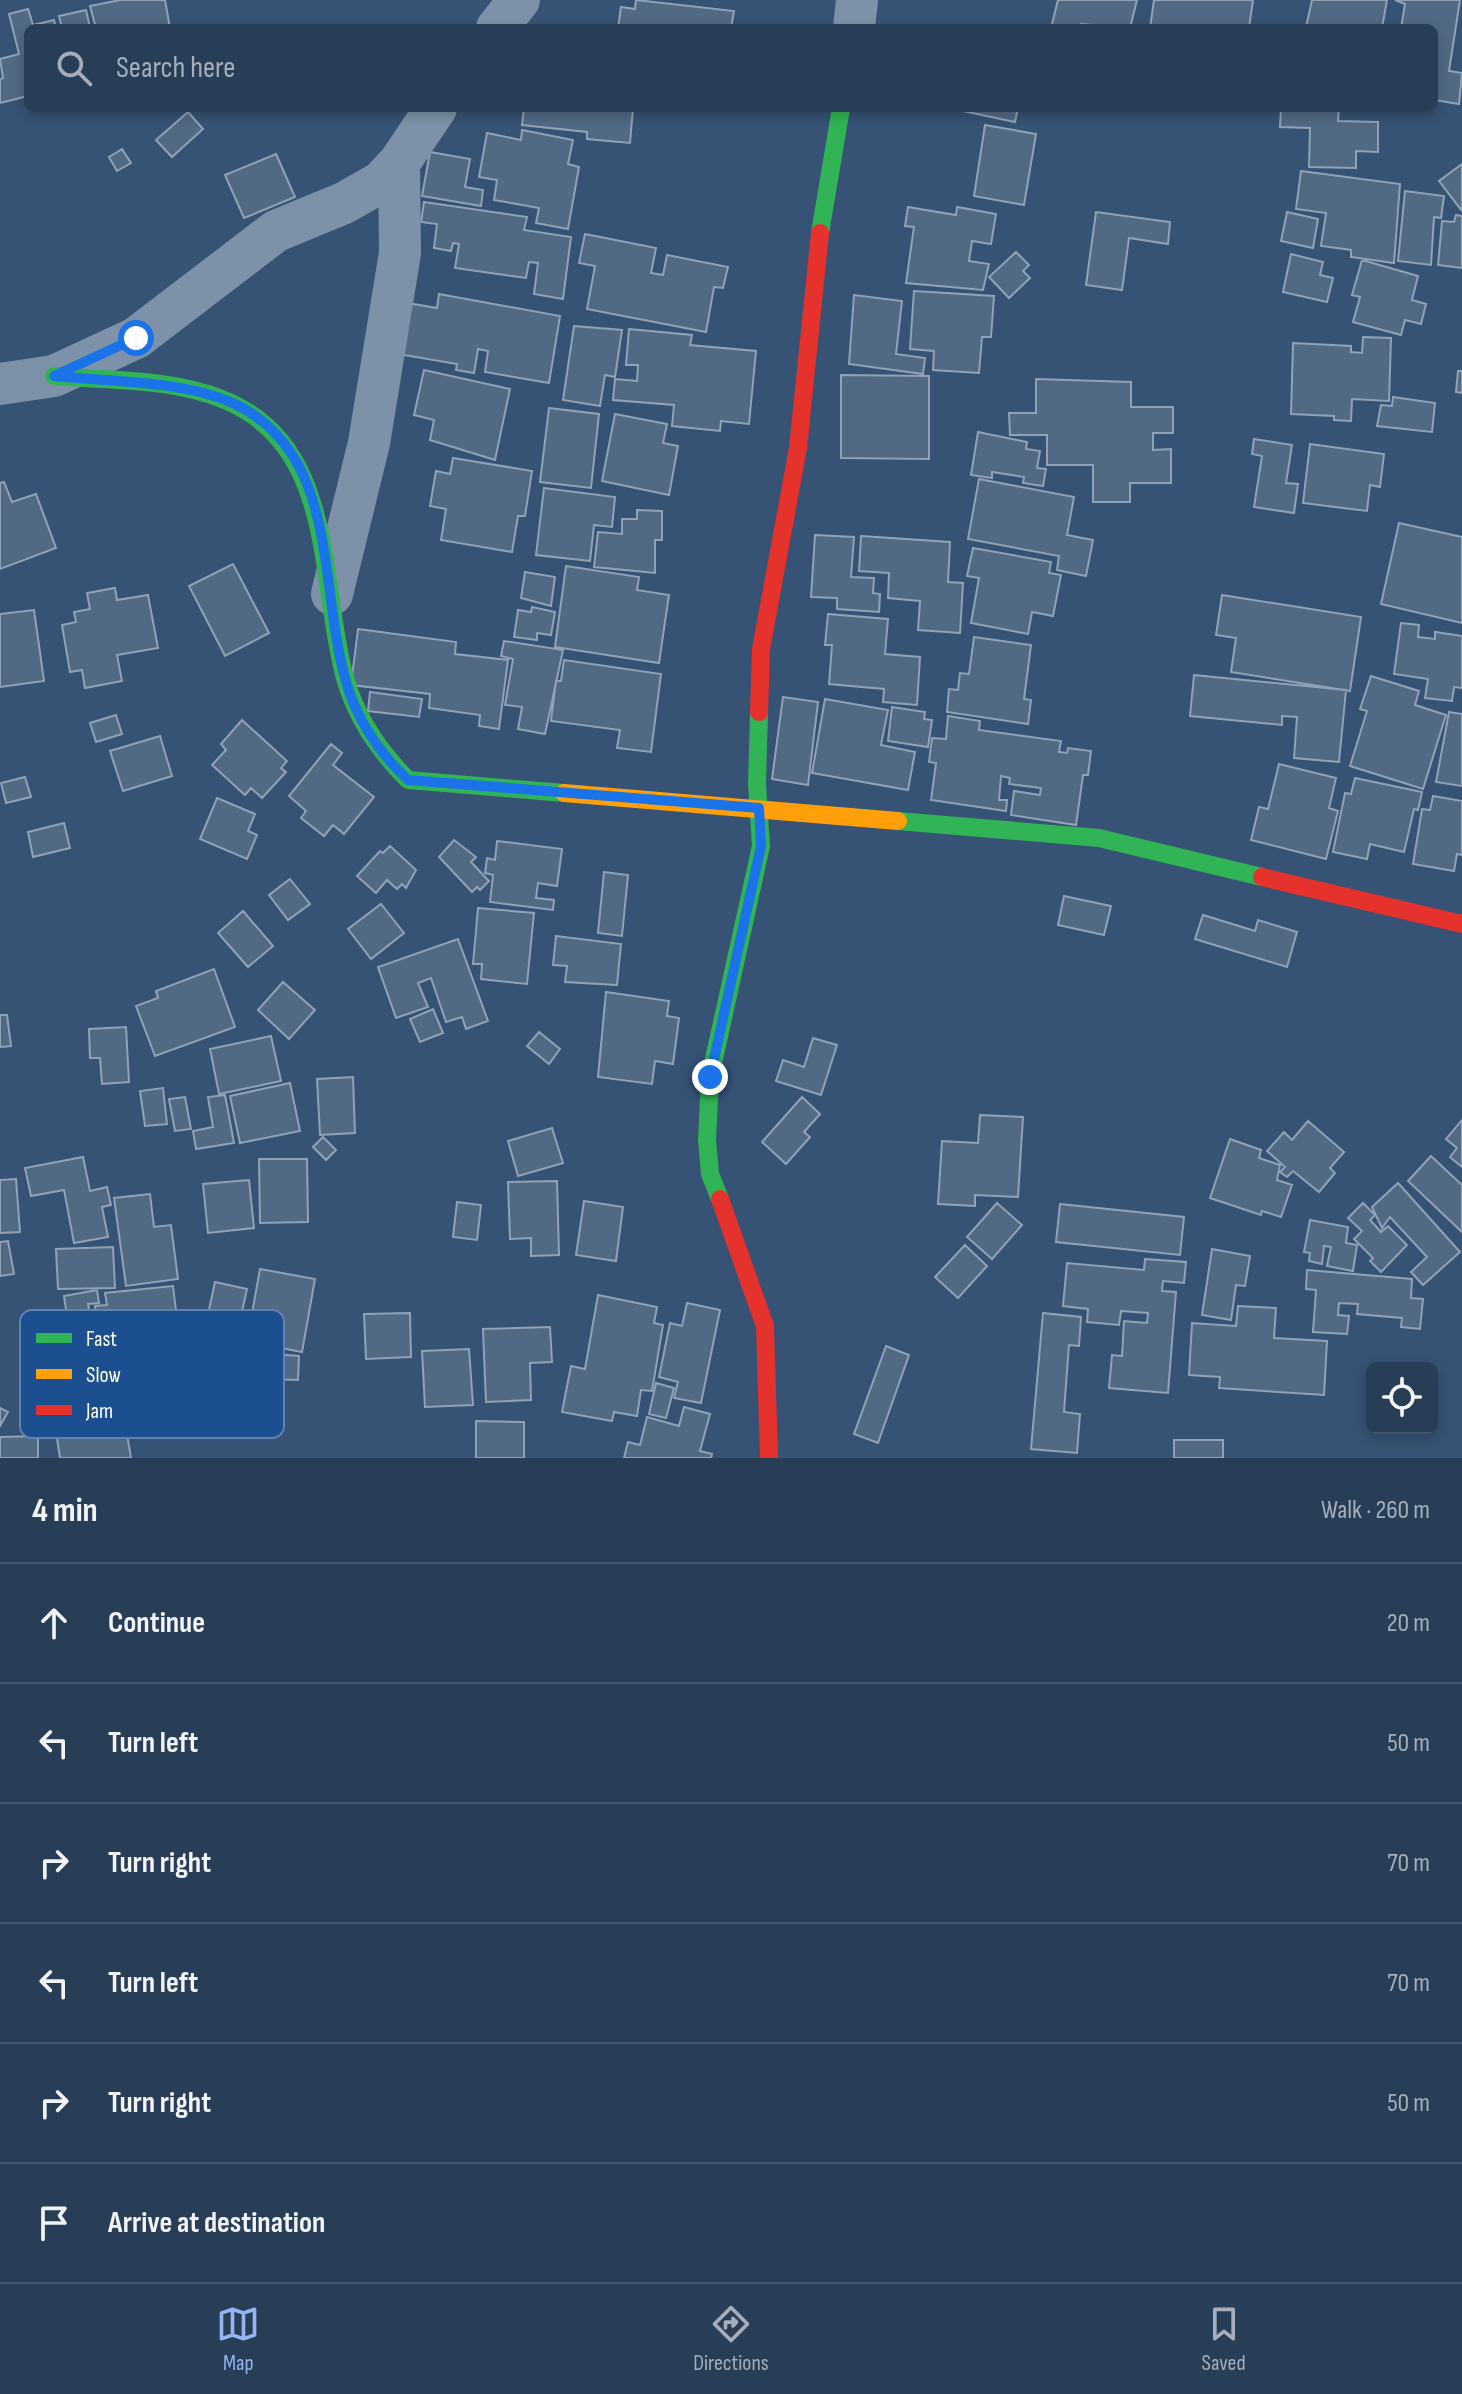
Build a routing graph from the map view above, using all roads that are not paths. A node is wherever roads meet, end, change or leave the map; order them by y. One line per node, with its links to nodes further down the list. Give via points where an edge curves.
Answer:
1 (519, 0): 3 (street)
2 (857, 0): 4 (street)
3 (500, 24)
4 (854, 24)
5 (433, 112): 7 (street)
6 (840, 112): 11 (street, via 818,248 798,448 761,649)
7 (399, 163): 8 (street, via 381,182 344,203 276,231 136,338); 10 (street, via 400,253 369,443)
8 (54, 376): 9 (street); 10 (street, via 199,391 239,406 281,437 315,504)
9 (0, 384)
10 (332, 594): 11 (street, via 345,678 382,755 408,780)
11 (759, 808): 12 (street, via 1099,838); 13 (street, via 761,846 710,1077 707,1140 710,1174 765,1326)
12 (1462, 924)
13 (769, 1458)

